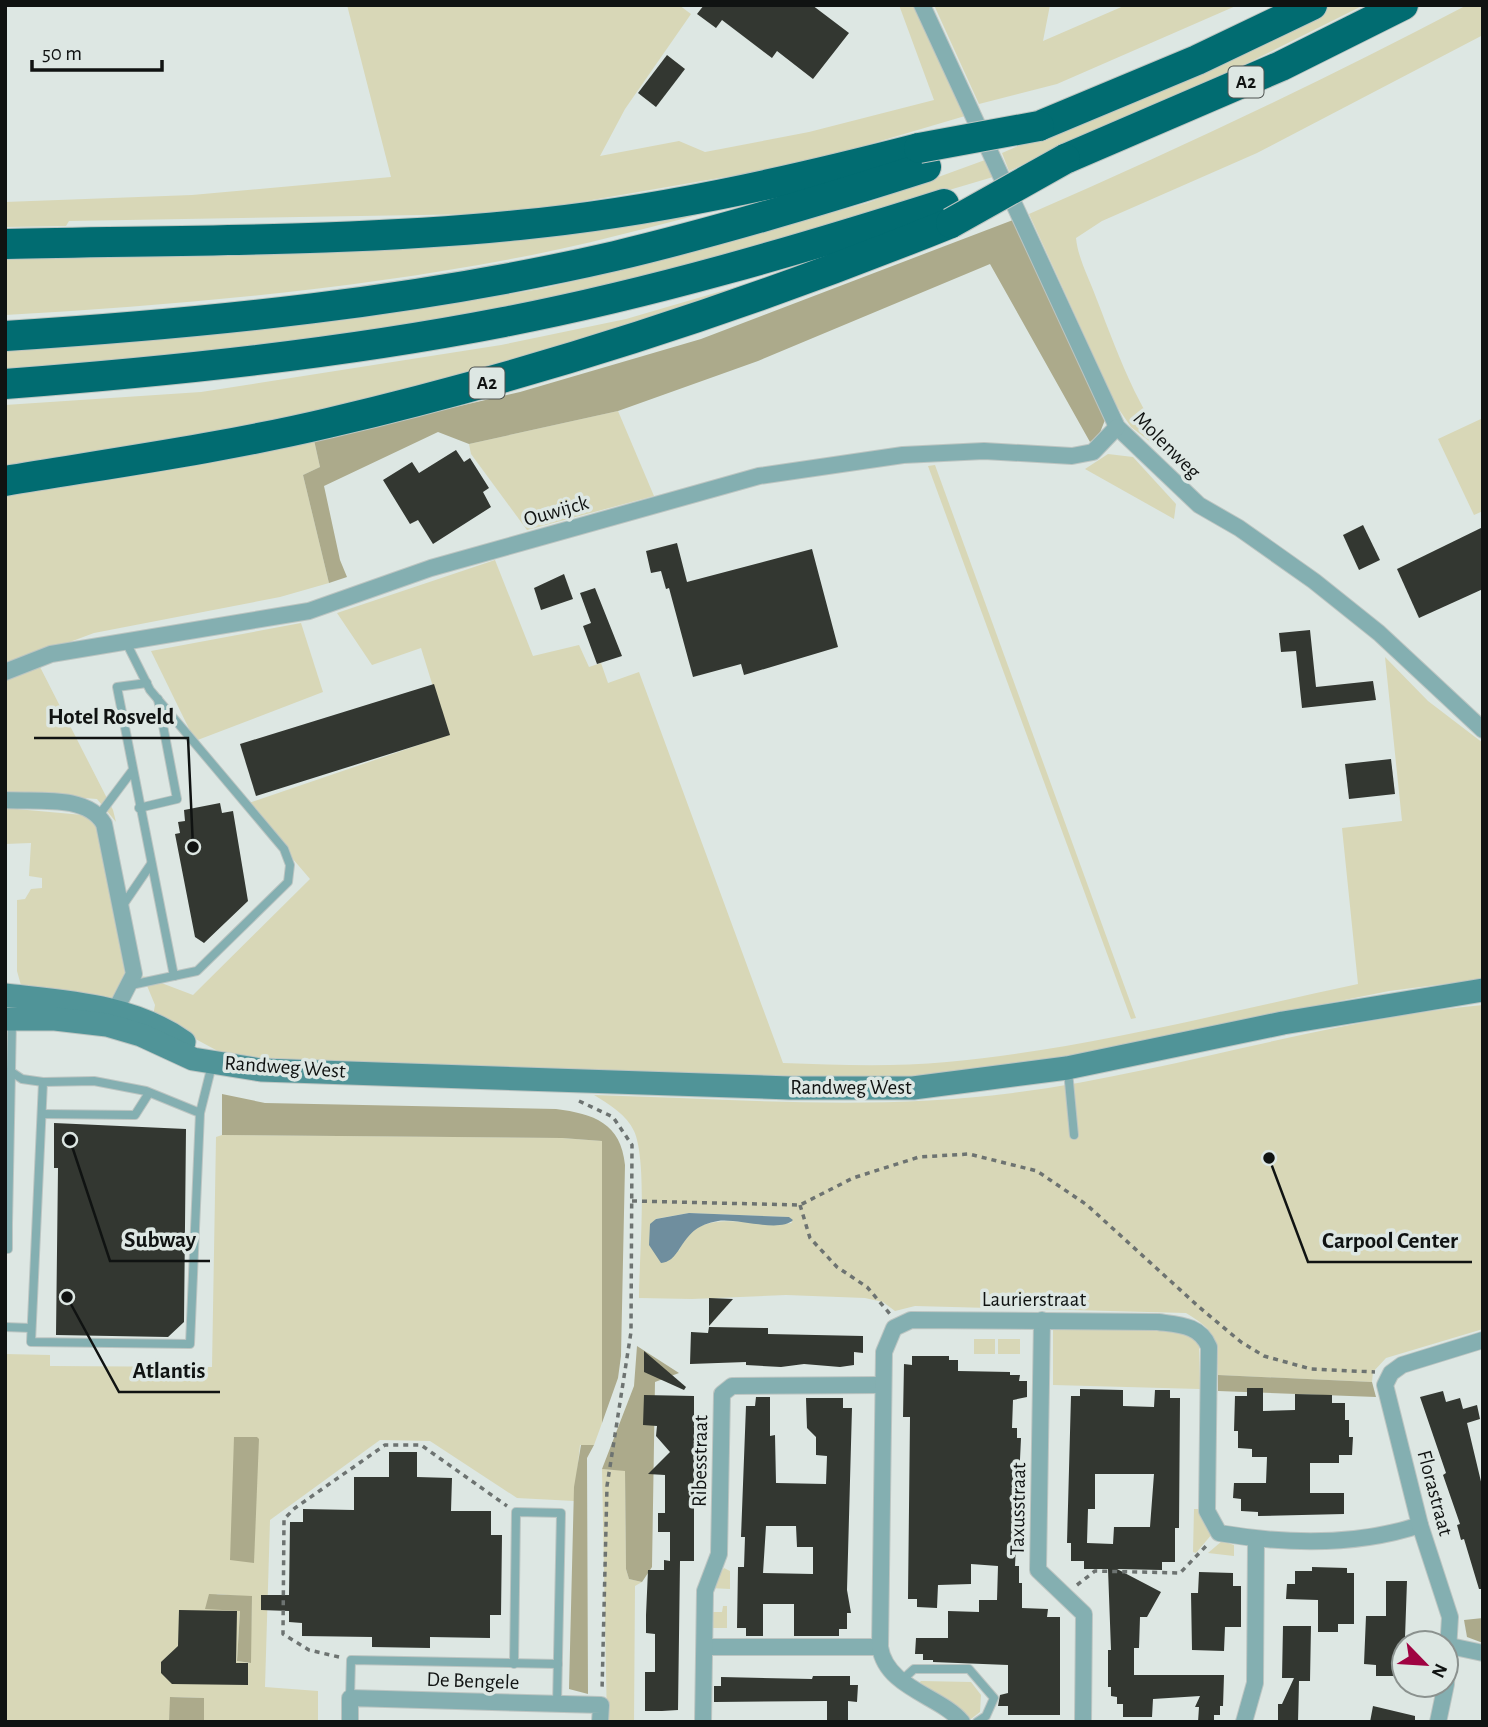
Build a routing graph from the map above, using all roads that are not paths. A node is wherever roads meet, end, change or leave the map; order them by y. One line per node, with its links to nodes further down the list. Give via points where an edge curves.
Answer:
1 (922, 5): 9 (street, Molenweg)
2 (1312, 5): 4 (highway, A2, bridge, via 1197,60 1043,124)
3 (1402, 5): 5 (highway, A2, bridge, via 1258,77)
4 (923, 157): 6 (highway, A2, via 722,195 520,225 416,233); 7 (highway, A2, via 718,229 476,284 209,319)
5 (947, 214): 8 (highway, A2, via 504,322 200,369); 10 (highway, A2, via 717,313 480,385 325,424)
6 (5, 244)
7 (5, 336)
8 (5, 384)
9 (1117, 427): 11 (street, Ouwijck, via 1093,452 1072,456 984,451 903,455 759,476 431,568 309,611); 15 (street, Molenweg, via 1199,505 1314,581 1379,633)
10 (5, 481)
11 (126, 642): 12 (street, Ouwijck, via 51,654); 13 (lane)
12 (5, 672)
13 (147, 683): 14 (lane); 16 (lane, via 117,687)
14 (158, 699): 18 (lane, via 177,799); 22 (lane, via 284,849 290,865 288,882 197,971)
15 (1483, 730)
16 (132, 771): 18 (lane); 19 (lane)
17 (5, 800): 19 (street, via 75,804)
18 (139, 808): 20 (lane)
19 (99, 815): 21 (street)
20 (151, 864): 21 (lane); 22 (lane)
21 (121, 908): 23 (street, via 134,974)
22 (174, 976): 23 (lane)
23 (131, 985): 27 (street)
24 (1483, 990): 29 (street, Randweg West, via 1283,1023)
25 (5, 995): 27 (street, Randweg West)
26 (8, 1016): 27 (street, Randweg West); 30 (lane)
27 (112, 1018): 28 (street, Randweg West, via 147,1019)
28 (212, 1062): 29 (street, Randweg West, via 261,1070 790,1088 913,1088); 34 (lane)
29 (1067, 1068): 36 (lane)
30 (10, 1071): 31 (lane, via 22,1079); 32 (lane)
31 (43, 1082): 33 (lane, via 94,1081); 35 (lane)
32 (7, 1086): 37 (lane)
33 (149, 1093): 34 (lane); 35 (lane, via 135,1115)
34 (200, 1113): 41 (lane, via 190,1344 31,1342)
35 (42, 1114): 41 (lane)
36 (1074, 1135)
37 (7, 1224): 38 (lane)
38 (5, 1250)
39 (1042, 1320): 43 (street, Laurierstraat, via 911,1320 894,1328 884,1352); 45 (street, Laurierstraat, via 1158,1322 1189,1326 1205,1337 1209,1347 1207,1511 1219,1533); 62 (street, Taxusstraat, via 1038,1570 1084,1614)
40 (5, 1327): 41 (lane)
41 (31, 1328)
42 (1483, 1339): 44 (street, Florastraat, via 1402,1365 1385,1385)
43 (881, 1385): 47 (street, Ribesstraat, via 732,1386 722,1394 719,1554 705,1591); 48 (street)
44 (1420, 1525): 45 (street, via 1390,1535 1347,1539); 46 (street, Florastraat)
45 (1256, 1539): 63 (street, via 1255,1683)
46 (1450, 1629)
47 (705, 1647): 48 (street); 59 (street, Ribesstraat)
48 (880, 1647): 53 (street, via 882,1658)
49 (1460, 1648): 50 (street)
50 (1483, 1653)
51 (514, 1664): 52 (lane); 52 (lane, via 516,1511 561,1513); 54 (lane, via 351,1660)
52 (558, 1664): 56 (lane)
53 (902, 1680): 60 (street); 61 (lane, via 914,1669 969,1668 994,1698)
54 (350, 1698): 56 (street, De Bengele); 57 (street)
55 (1442, 1699): 64 (street, Florastraat)
56 (557, 1704): 58 (street, De Bengele, via 601,1705)
57 (350, 1722)
58 (600, 1722)
59 (703, 1722)
60 (962, 1722)
61 (978, 1722)
62 (1083, 1722)
63 (1244, 1722)
64 (1438, 1722)

